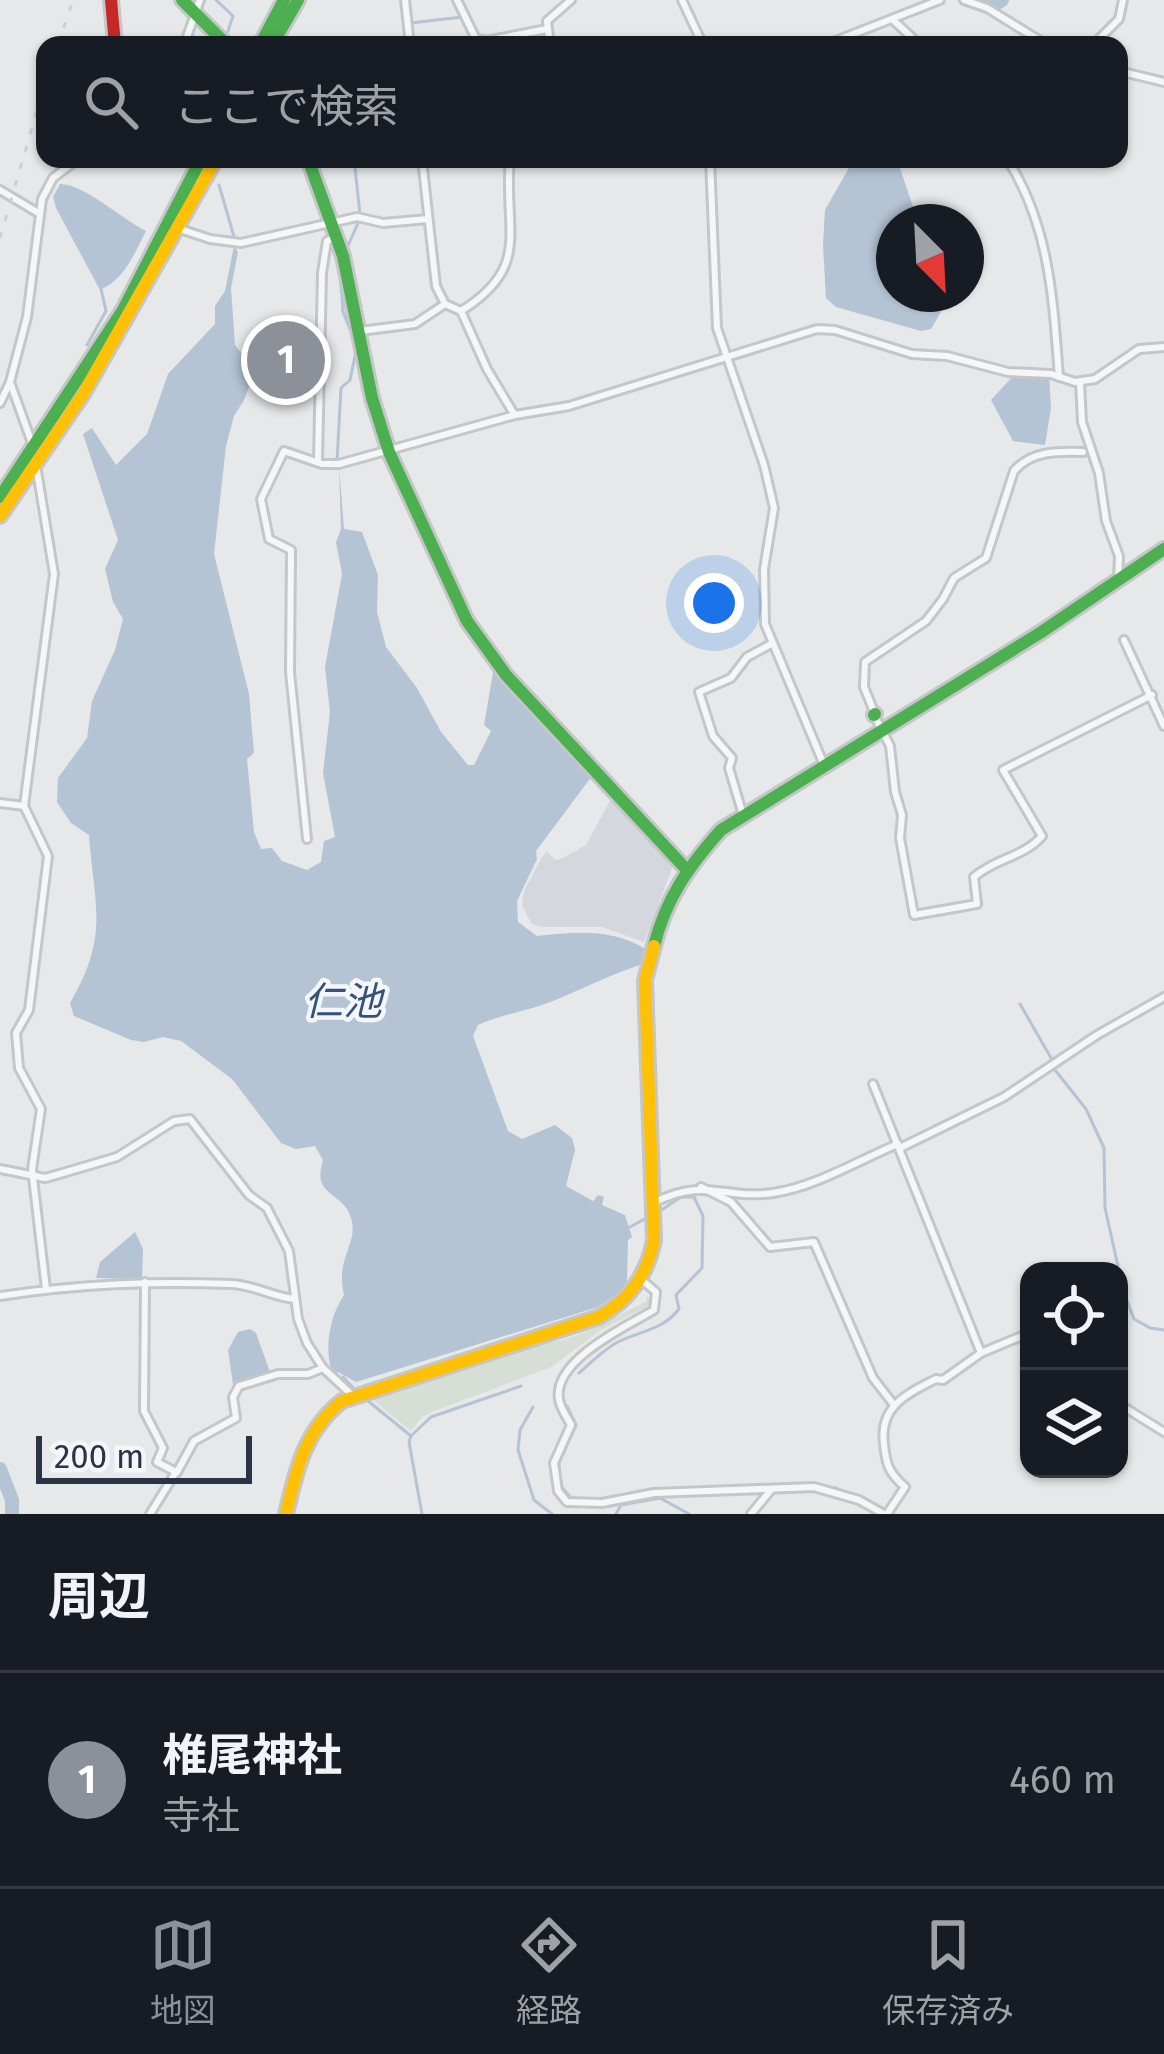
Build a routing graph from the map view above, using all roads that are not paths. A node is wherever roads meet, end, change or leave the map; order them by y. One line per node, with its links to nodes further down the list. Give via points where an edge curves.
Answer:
1 (112, 0): 15 (main road)
2 (182, 0): 12 (main road)
3 (284, 0): 18 (main road)
4 (298, 0): 19 (main road)
5 (405, 0): 20 (street)
6 (457, 0): 21 (street)
7 (571, 0): 14 (street)
8 (682, 0): 24 (street)
9 (940, 0): 13 (street)
10 (964, 0): 27 (street)
11 (1123, 0): 28 (street, via 1119,19)
12 (197, 6): 16 (street); 17 (main road)
13 (891, 18): 25 (street); 26 (street)
14 (547, 29): 22 (street); 23 (street)
15 (115, 36)
16 (187, 36)
17 (220, 36)
18 (265, 36)
19 (277, 36)
20 (409, 36)
21 (473, 36)
22 (511, 36)
23 (548, 36)
24 (699, 36)
25 (847, 36)
26 (910, 36)
27 (1032, 36)
28 (1102, 36)
29 (1128, 73): 30 (street)
30 (1164, 82)
31 (68, 168): 40 (street, via 46,188)
32 (196, 168): 55 (main road, via 123,310)
33 (211, 168): 43 (main road)
34 (311, 168): 42 (main road)
35 (423, 168): 41 (street)
36 (509, 168): 46 (street, via 509,255 498,284)
37 (710, 168): 49 (street)
38 (1012, 168): 50 (street, via 1048,259)
39 (0, 190): 40 (street)
40 (40, 214): 51 (street)
41 (428, 219): 42 (street); 45 (street)
42 (331, 221): 43 (street, via 236,243); 44 (main road)
43 (178, 228): 59 (main road)
44 (337, 237): 47 (main road); 58 (street, via 327,241 322,273)
45 (445, 304): 46 (street); 47 (street, via 415,324)
46 (461, 311): 54 (street)
47 (359, 331): 56 (main road)
48 (1164, 346): 52 (street, via 1139,349)
49 (724, 356): 50 (street, via 835,330 912,354); 54 (street); 65 (street, via 774,508 763,602)
50 (1059, 377): 52 (street)
51 (10, 382): 53 (street); 55 (street)
52 (1080, 382): 63 (street)
53 (0, 403)
54 (514, 415): 56 (street)
55 (34, 448): 59 (street); 60 (main road)
56 (389, 452): 58 (street, via 337,464); 74 (main road, via 482,645)
57 (1083, 452): 67 (street, via 1021,462 986,558 954,578 926,621 865,662)
58 (318, 460): 73 (street, via 284,451 261,499 269,539 291,550 290,672)
59 (36, 465): 61 (main road); 71 (street, via 54,574)
60 (0, 497)
61 (0, 516)
62 (1164, 549): 63 (main road)
63 (1118, 582): 67 (main road)
64 (1124, 640): 66 (street)
65 (771, 644): 69 (street); 72 (street, via 731,678 699,692 713,736 731,758)
66 (1152, 695): 67 (street, via 1003,770 1042,836 974,877 977,904 914,914 890,746); 68 (street)
67 (876, 719): 69 (main road)
68 (1164, 726)
69 (824, 765): 72 (main road)
70 (0, 803): 71 (street)
71 (23, 806): 79 (street, via 48,856 29,1010 16,1033 19,1068 41,1109)
72 (743, 815): 74 (main road)
73 (307, 839)
74 (686, 869): 81 (main road, via 662,913 645,980)
75 (1164, 997): 77 (street, via 1004,1097)
76 (873, 1084): 77 (street)
77 (899, 1146): 80 (street, via 784,1191); 88 (street)
78 (0, 1169): 79 (street)
79 (33, 1176): 84 (street); 86 (street, via 117,1157 174,1121 190,1120 267,1208 289,1251)
80 (701, 1187): 81 (street, via 677,1190); 91 (street, via 743,1213 770,1247 814,1242 873,1378)
81 (653, 1211): 82 (main road)
82 (642, 1280): 90 (main road, via 599,1317); 95 (street, via 656,1292 654,1310 609,1333 563,1377 560,1403 571,1425 554,1462 560,1495 582,1503)
83 (146, 1282): 84 (street); 86 (street, via 235,1284); 94 (street, via 144,1411 163,1448 157,1462)
84 (46, 1289): 85 (street)
85 (0, 1296)
86 (295, 1299): 89 (street)
87 (1020, 1337): 88 (street)
88 (981, 1352): 91 (street)
89 (323, 1368): 90 (street); 94 (street, via 238,1386 236,1418 194,1441)
90 (356, 1394): 98 (main road, via 331,1406 312,1430)
91 (894, 1405): 96 (street, via 882,1434 887,1469 904,1487)
92 (1128, 1410): 93 (street)
93 (1164, 1432)
94 (176, 1472): 97 (street)
95 (770, 1491): 96 (street, via 814,1487); 99 (street)
96 (887, 1513)
97 (151, 1514)
98 (286, 1514)
99 (751, 1514)

